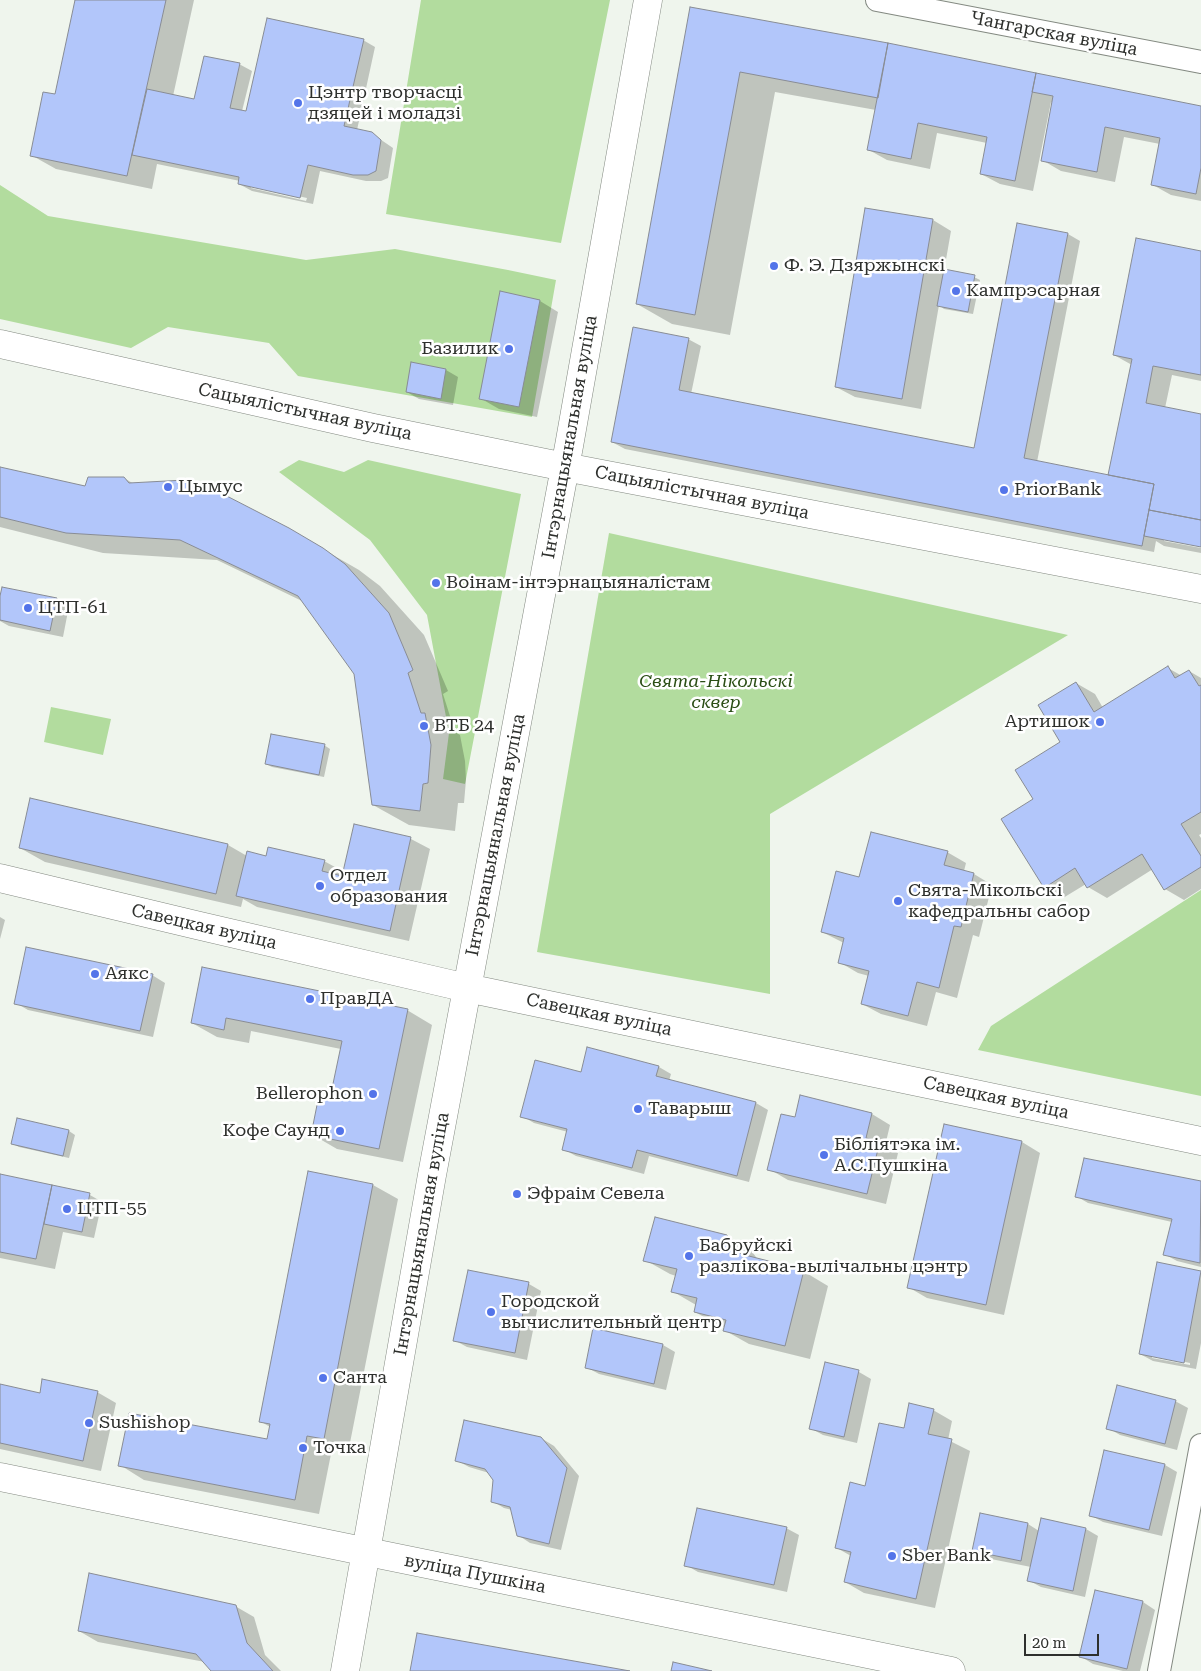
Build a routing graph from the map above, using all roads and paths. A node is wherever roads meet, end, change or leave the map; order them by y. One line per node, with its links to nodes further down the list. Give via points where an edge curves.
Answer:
1 (648, 0): 5 (main road, Інтэрнацыянальная вуліца)
2 (877, 0): 3 (street, Чангарская вуліца)
3 (1201, 62)
4 (0, 344): 5 (main road, Сацыялістычная вуліца, via 373,428)
5 (565, 467): 6 (main road, Сацыялістычная вуліца); 8 (main road, Інтэрнацыянальная вуліца)
6 (1201, 589)
7 (0, 878): 8 (main road, Савецкая вуліца)
8 (467, 988): 9 (main road, Савецкая вуліца); 12 (main road, Інтэрнацыянальная вуліца)
9 (1201, 1141)
10 (1201, 1445): 15 (street)
11 (0, 1477): 12 (main road, вуліца Пушкіна)
12 (365, 1552): 13 (main road, Інтэрнацыянальная вуліца); 14 (main road, вуліца Пушкіна)
13 (345, 1671)
14 (951, 1671)
15 (1159, 1671)

